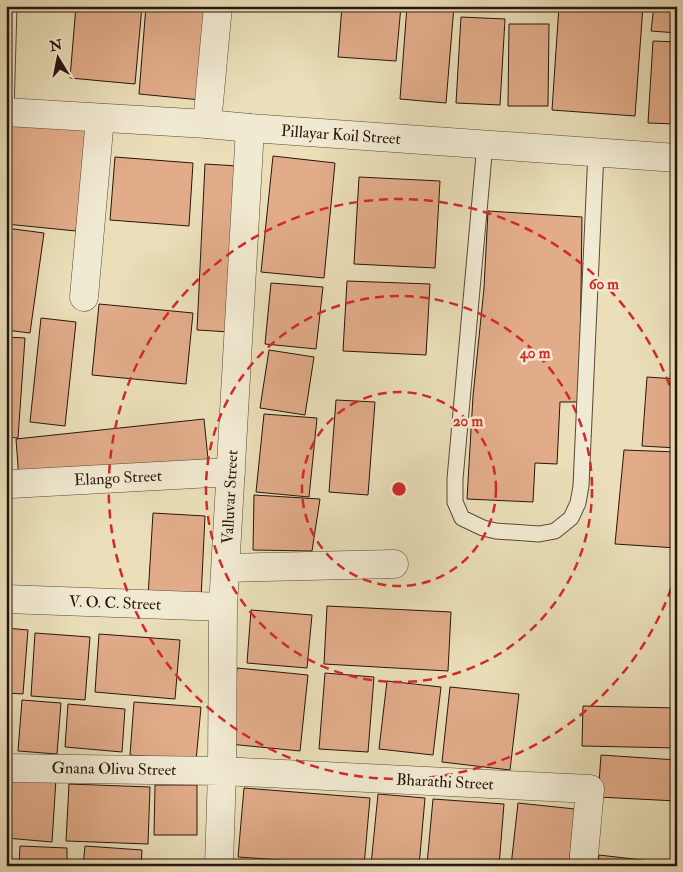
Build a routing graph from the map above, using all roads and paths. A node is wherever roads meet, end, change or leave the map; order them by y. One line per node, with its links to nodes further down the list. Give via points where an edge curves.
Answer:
1 (9, 6): 3 (lane)
2 (218, 6): 5 (street)
3 (6, 112): 4 (street, Pillayar Koil Street)
4 (100, 118): 5 (street, Pillayar Koil Street); 10 (street)
5 (207, 124): 6 (street, Pillayar Koil Street)
6 (250, 128): 7 (street, Pillayar Koil Street); 11 (street, Valluvar Street)
7 (485, 144): 8 (street, Pillayar Koil Street); 8 (lane, via 455,502 462,518 483,528 539,534 554,531 571,518 581,486)
8 (596, 151): 9 (street, Pillayar Koil Street)
9 (677, 158)
10 (84, 297)
11 (231, 472): 12 (street, Elango Street); 14 (street, Valluvar Street)
12 (6, 486)
13 (394, 564): 14 (street)
14 (226, 568): 16 (street, Valluvar Street)
15 (6, 600): 16 (street, V. O. C. Street)
16 (223, 607): 18 (street, Valluvar Street)
17 (6, 768): 18 (street, Gnana Olivu Street)
18 (222, 771): 19 (street, Valluvar Street); 20 (street, Bharathi Street, via 590,789)
19 (218, 866)
20 (583, 866)

